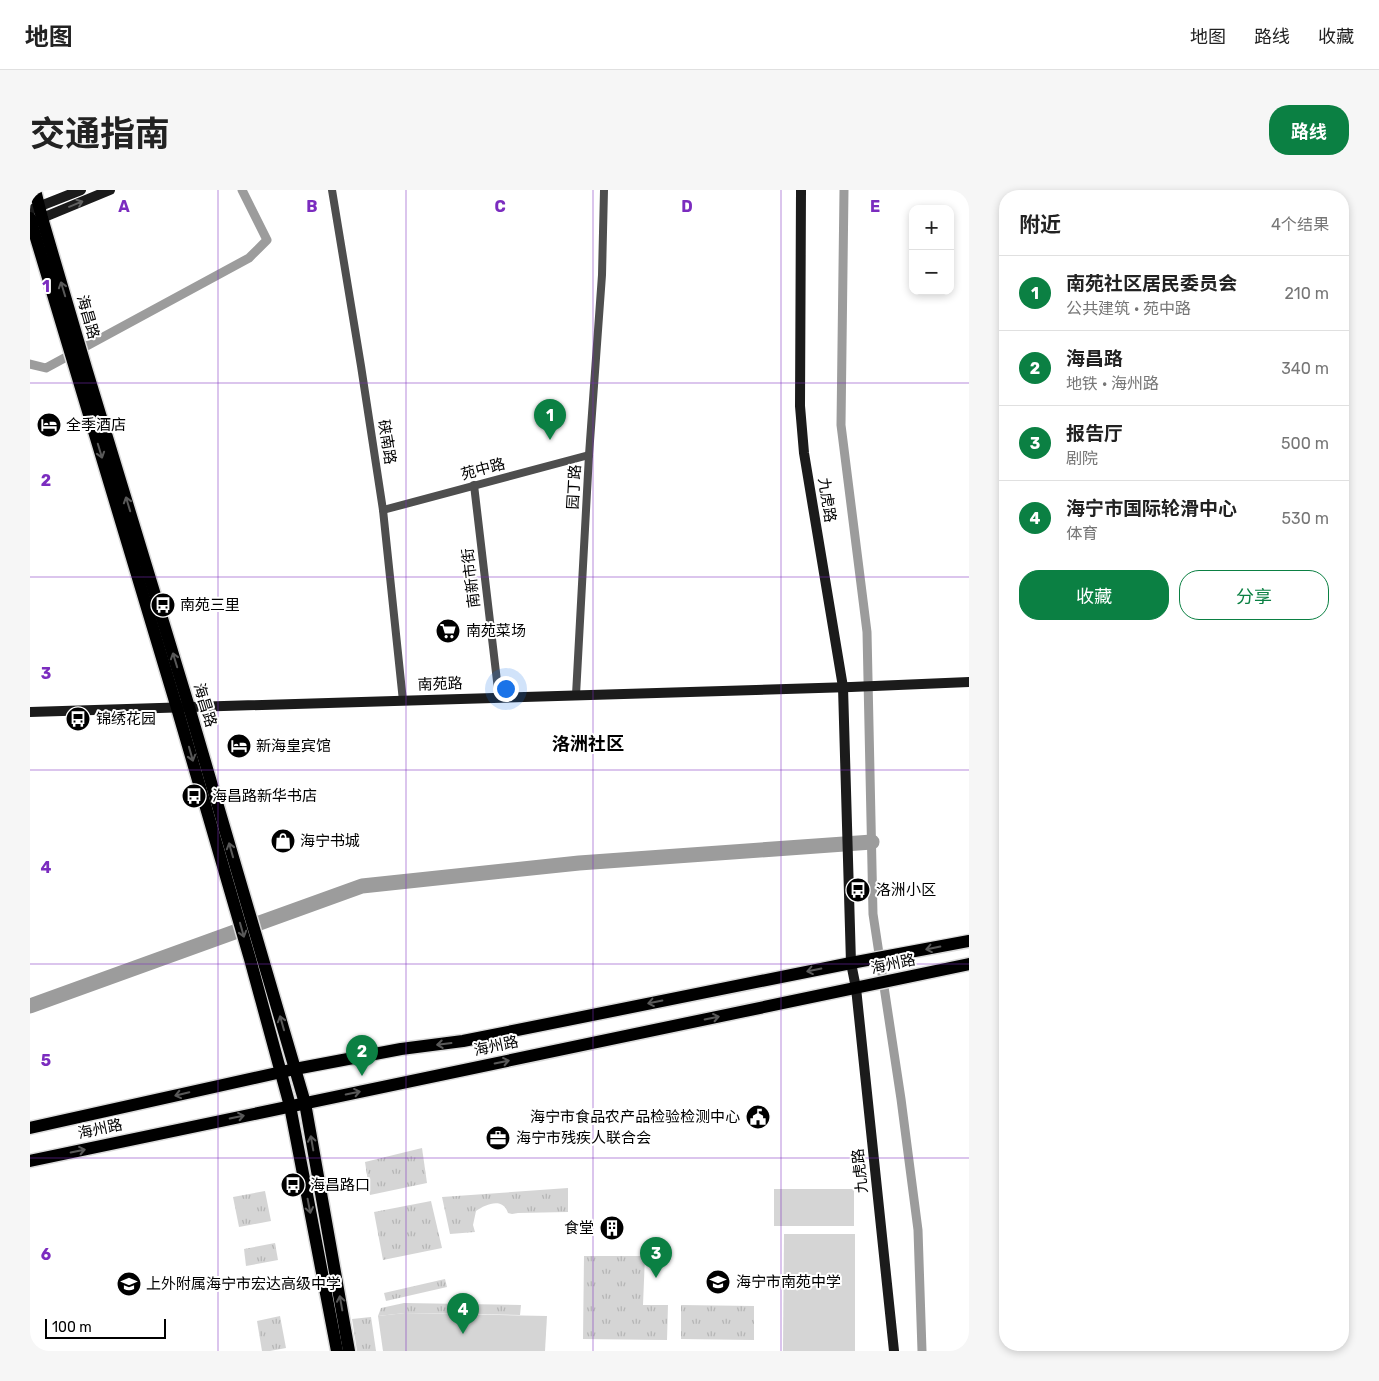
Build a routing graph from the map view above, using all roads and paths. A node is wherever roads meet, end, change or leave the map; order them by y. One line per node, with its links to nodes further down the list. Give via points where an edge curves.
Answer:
1 (35, 190): 7 (main road, 海昌路)
2 (81, 190): 7 (street)
3 (110, 190): 7 (street, one-way to 3)
4 (332, 190): 10 (street, 硖南路)
5 (604, 190): 8 (street, 园丁路, via 602,275)
6 (802, 190): 12 (street, 九虎路, via 800,406 804,453)
7 (34, 217): 16 (main road, 海昌路)
8 (589, 455): 9 (street, 苑中路); 13 (street, 园丁路)
9 (474, 485): 10 (street, 苑中路); 14 (street, 南新市街)
10 (383, 510): 15 (street, 硖南路)
11 (969, 682): 12 (street, 南苑路)
12 (847, 687): 13 (street, 南苑路); 20 (street, 九虎路, via 846,814)
13 (576, 695): 14 (street, 南苑路)
14 (499, 698): 15 (street, 南苑路)
15 (403, 701): 16 (street, 南苑路)
16 (183, 707): 17 (street, 南苑路); 19 (main road, 海昌路)
17 (30, 712)
18 (969, 941): 20 (main road, 海州路, one-way to 20)
19 (256, 956): 23 (main road, 海昌路, one-way to 19); 24 (main road, 海昌路)
20 (856, 962): 22 (street, 九虎路); 23 (main road, 海州路, one-way to 23, via 464,1041)
21 (969, 964): 22 (main road, 海州路)
22 (861, 987): 25 (main road, 海州路, one-way to 22); 31 (street, 九虎路)
23 (295, 1069): 24 (main road, 海州路); 25 (main road, 海昌路)
24 (281, 1072): 26 (main road, 海昌路); 27 (main road, 海州路, one-way to 27)
25 (305, 1103): 26 (main road, 海州路); 30 (main road, 海昌路, one-way to 25)
26 (290, 1106): 28 (main road, 海州路, one-way to 26); 29 (main road, 海昌路, one-way to 29)
27 (30, 1128)
28 (30, 1161)
29 (338, 1351)
30 (350, 1351)
31 (894, 1351)

